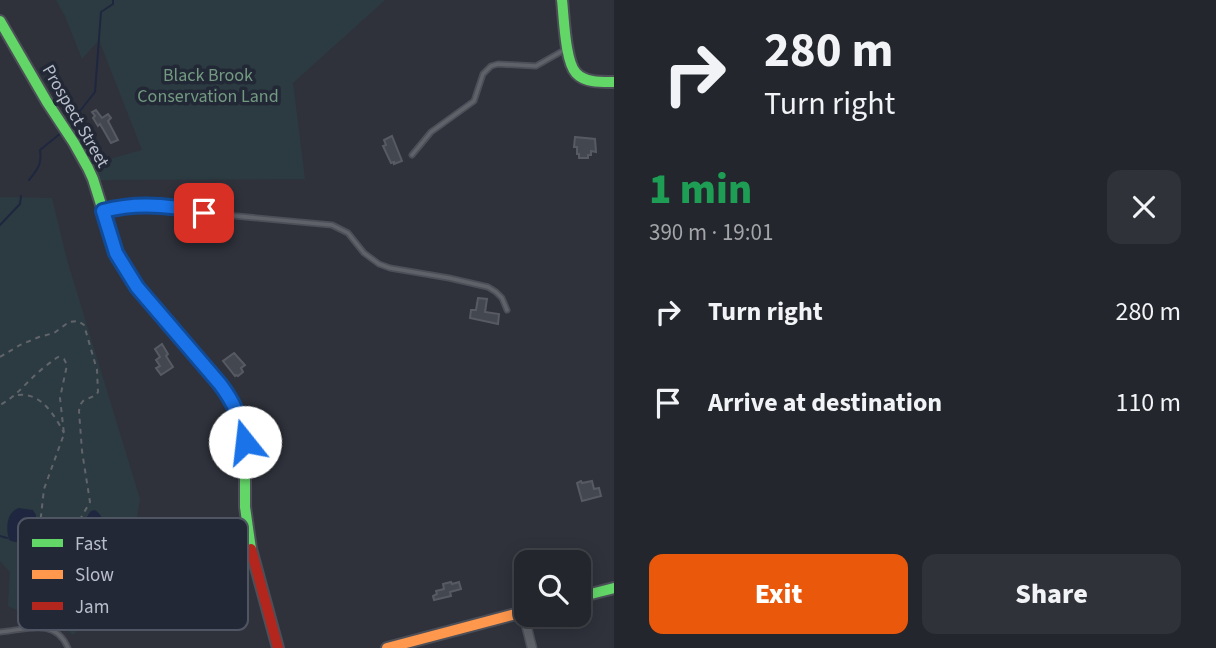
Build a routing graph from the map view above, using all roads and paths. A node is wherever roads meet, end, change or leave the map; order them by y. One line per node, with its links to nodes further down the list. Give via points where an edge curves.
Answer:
1 (562, 0): 3 (street)
2 (0, 20): 6 (street, Prospect Street, via 82,156)
3 (568, 48): 4 (street, via 579,75); 5 (lane, via 536,66 491,66 483,74 474,101 431,132)
4 (614, 82)
5 (412, 155)
6 (103, 211): 7 (lane, via 159,206 332,225 348,233 379,264 488,287 502,298); 14 (street, Prospect Street, via 116,253 137,287 220,384 239,417 245,447)
7 (506, 310)
8 (0, 357): 13 (path, via 69,322 84,325 98,389 79,407 90,499)
9 (16, 395): 10 (path); 11 (path, via 29,394 47,407); 11 (path, via 52,361 64,359 60,404)
10 (0, 405)
11 (65, 434): 12 (path, via 43,494)
12 (42, 518)
13 (81, 518)
14 (246, 518)
15 (248, 538): 25 (street, Prospect Street)
16 (614, 588): 17 (street)
17 (591, 594)
18 (514, 614): 23 (street)
19 (528, 627): 27 (street)
20 (18, 630): 22 (lane)
21 (50, 630): 24 (lane, via 64,639)
22 (0, 632)
23 (405, 646): 26 (street)
24 (68, 648)
25 (278, 648)
26 (387, 648)
27 (532, 648)

